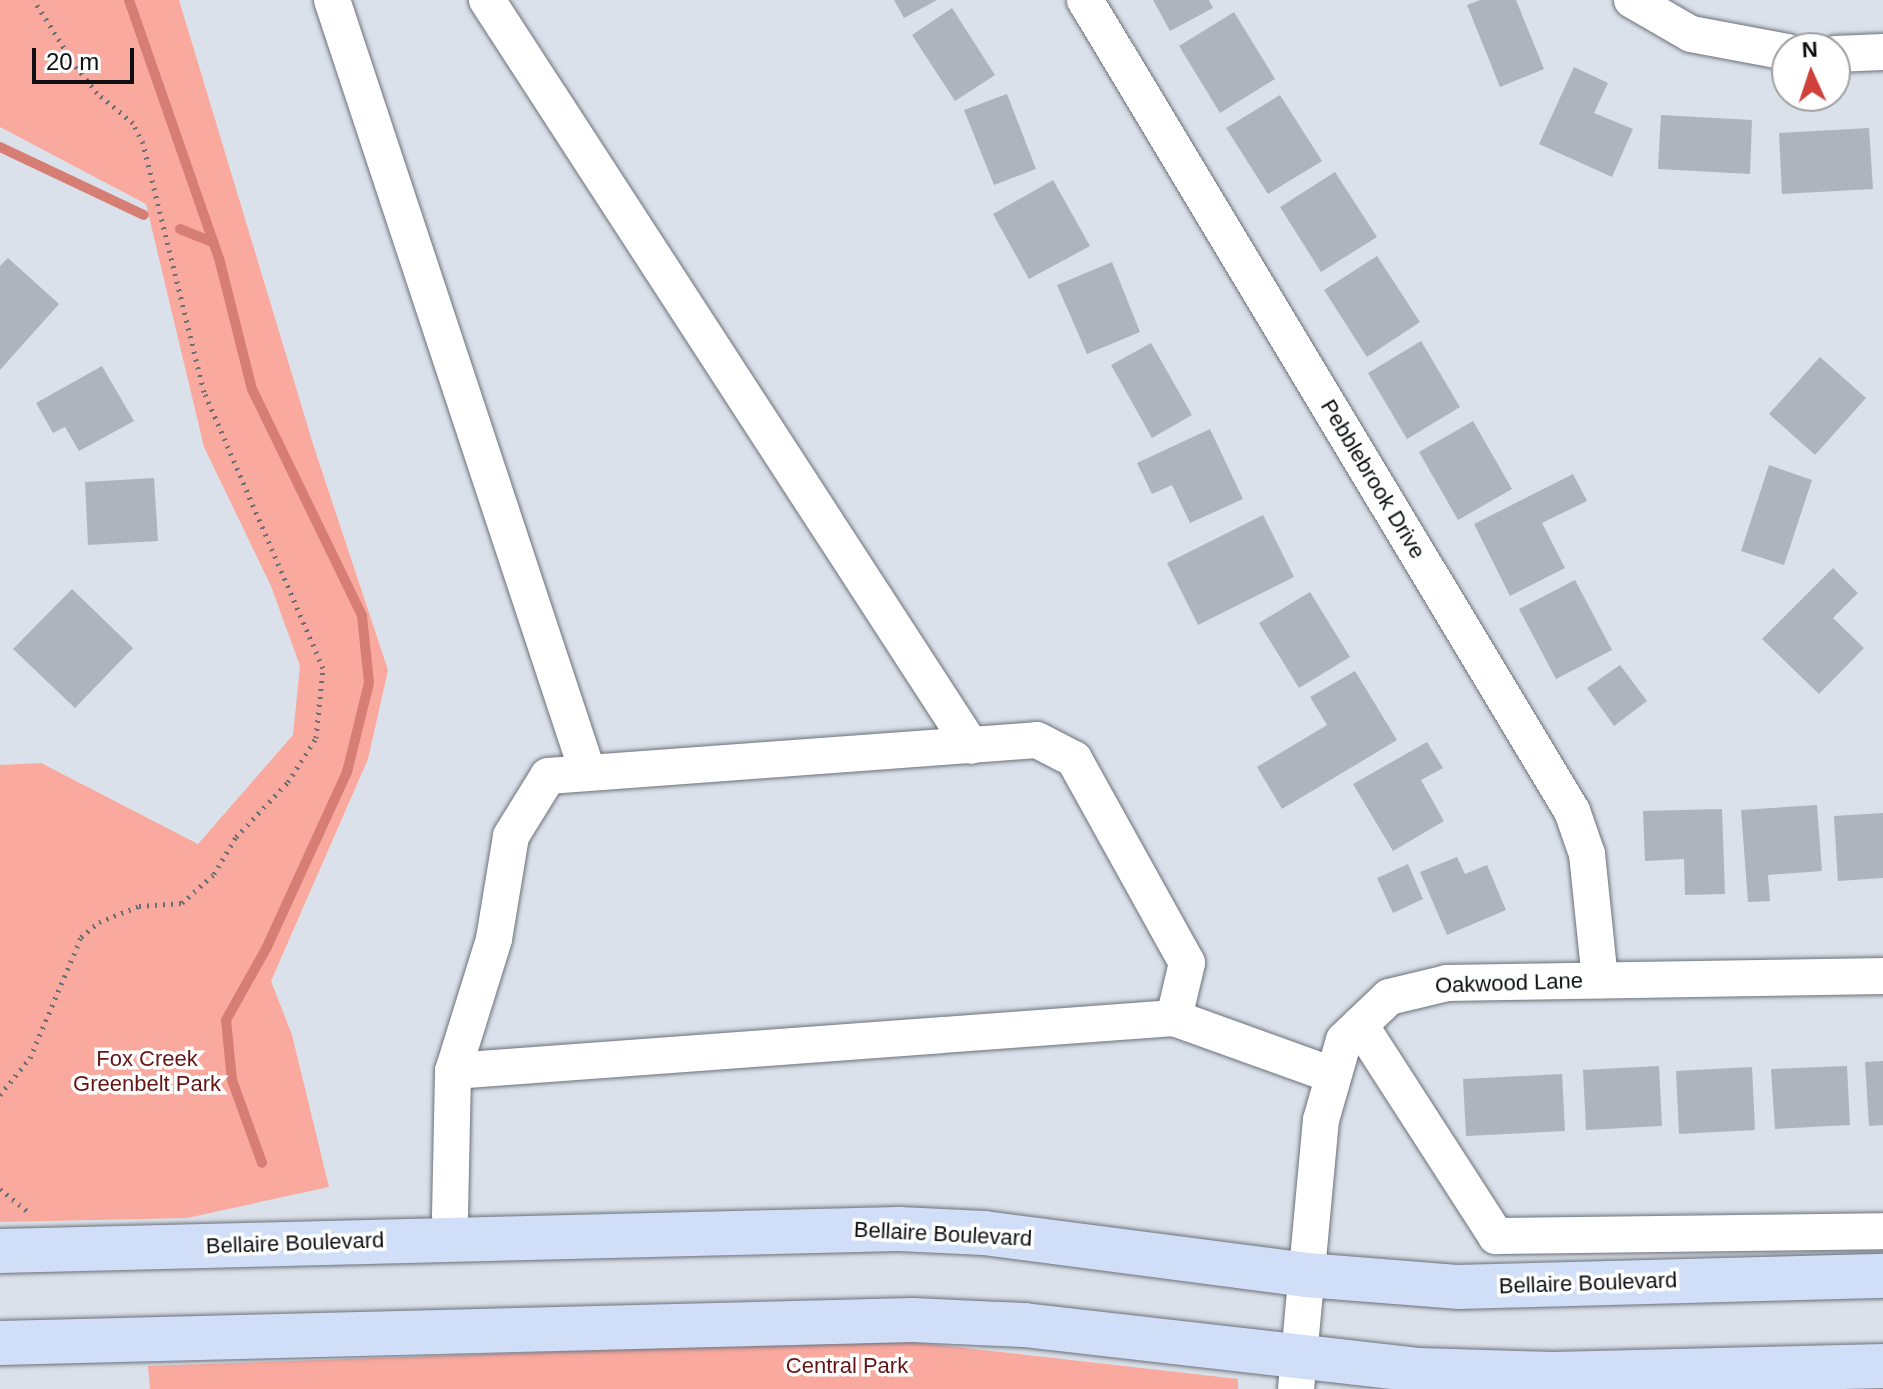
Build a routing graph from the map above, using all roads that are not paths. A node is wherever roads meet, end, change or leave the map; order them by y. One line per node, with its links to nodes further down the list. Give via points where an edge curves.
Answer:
1 (332, 0): 9 (street)
2 (487, 0): 8 (street)
3 (1085, 0): 11 (street, Pebblebrook Drive, via 1572,811 1587,854)
4 (1632, 0): 5 (street, via 1691,34)
5 (1771, 49)
6 (1883, 52): 7 (street)
7 (1851, 53)
8 (971, 746): 9 (street); 12 (street, via 1037,740 1074,759 1187,963)
9 (588, 773): 14 (street, via 548,776 511,836 494,939)
10 (1883, 976): 11 (street, Oakwood Lane)
11 (1600, 980): 13 (street, Oakwood Lane, via 1416,987 1389,997)
12 (1174, 1018): 14 (street); 15 (street)
13 (1360, 1025): 15 (street, Oakwood Lane, via 1344,1040); 17 (street, via 1496,1236)
14 (453, 1071): 16 (street)
15 (1332, 1075): 19 (street, Oakwood Lane, via 1321,1120)
16 (450, 1216)
17 (1883, 1231)
18 (0, 1251): 19 (main road, Bellaire Boulevard, via 941,1230)
19 (1306, 1275): 20 (main road, Bellaire Boulevard, via 1460,1287); 23 (street, Oakwood Lane)
20 (1883, 1276)
21 (0, 1343): 23 (main road, via 913,1320 1024,1325)
22 (1883, 1366): 23 (main road)
23 (1297, 1374)

